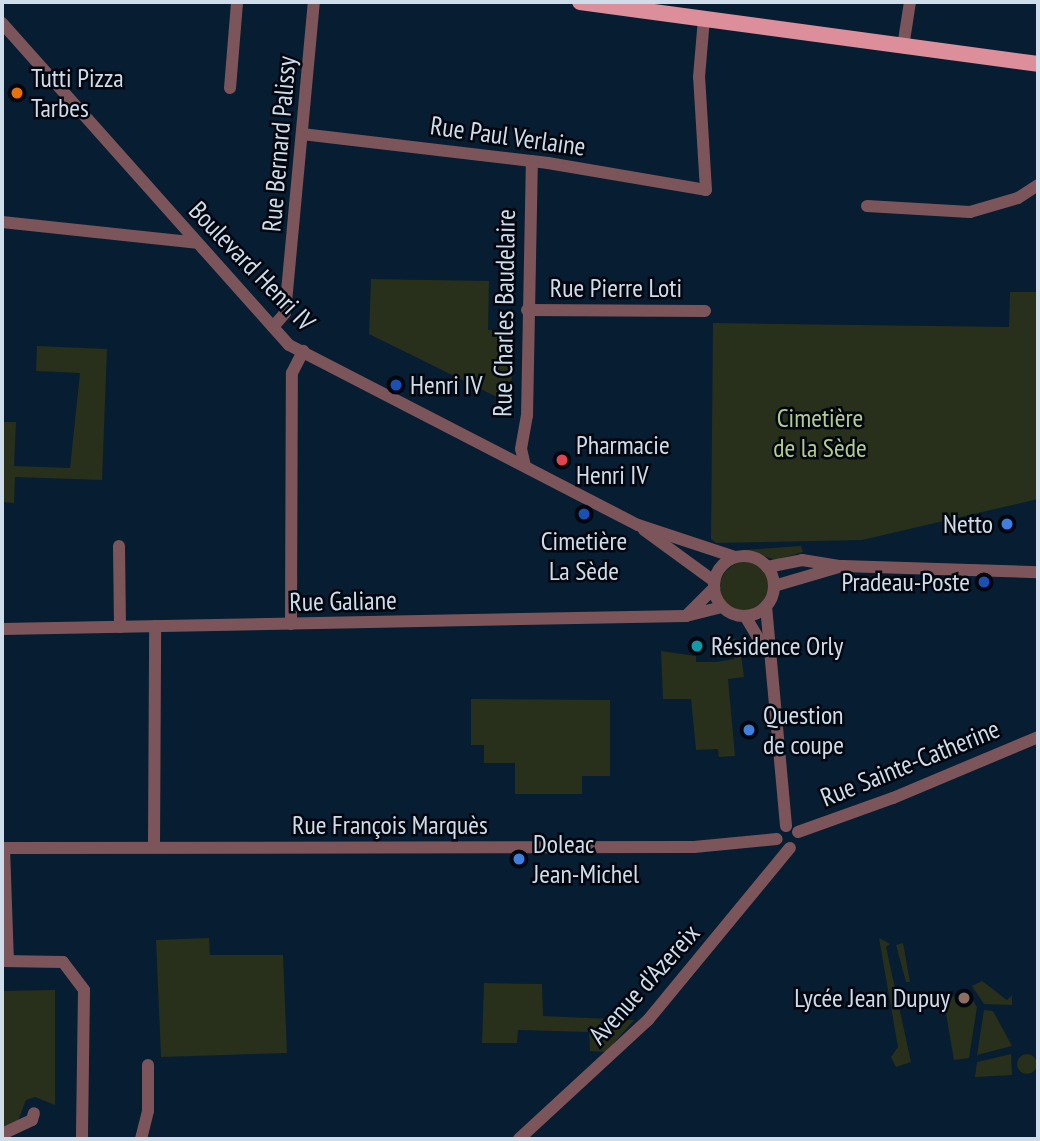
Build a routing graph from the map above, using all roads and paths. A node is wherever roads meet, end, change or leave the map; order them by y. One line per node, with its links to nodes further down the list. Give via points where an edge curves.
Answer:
1 (237, 2): 9 (street)
2 (314, 2): 10 (street, Rue Bernard Palissy)
3 (580, 2): 5 (main road)
4 (911, 2): 7 (street)
5 (705, 19): 7 (main road); 11 (street, Rue Paul Verlaine, via 699,77 706,190)
6 (2, 23): 15 (street, Boulevard Henri IV)
7 (903, 47): 8 (main road)
8 (1038, 64)
9 (230, 88)
10 (302, 134): 11 (street, Rue Paul Verlaine); 18 (street, Rue Bernard Palissy, via 285,313)
11 (532, 161): 16 (street, Rue Charles Baudelaire)
12 (1038, 185): 13 (street, via 1018,198 970,212)
13 (867, 205)
14 (2, 222): 15 (street)
15 (197, 243): 18 (street, Boulevard Henri IV)
16 (527, 310): 17 (street, Rue Pierre Loti); 20 (street, Rue Charles Baudelaire)
17 (705, 311)
18 (273, 327): 19 (street, Boulevard Henri IV)
19 (303, 351): 20 (street, Boulevard Henri IV); 33 (street, via 292,373)
20 (525, 466): 21 (street, Boulevard Henri IV)
21 (638, 525): 23 (street, Boulevard Henri IV); 27 (street, Boulevard Henri IV)
22 (119, 546): 35 (street)
23 (735, 557): 25 (street, via 752,557); 27 (street, via 721,566)
24 (842, 566): 25 (street, via 802,560); 26 (street); 28 (street)
25 (767, 567): 28 (street)
26 (1038, 572)
27 (714, 584): 30 (street); 31 (street)
28 (774, 586): 29 (street)
29 (766, 606): 32 (street); 37 (street)
30 (722, 607): 31 (street, Rue Galiane); 32 (street)
31 (686, 616): 33 (street, Rue Galiane)
32 (746, 616): 37 (street, via 756,628)
33 (291, 624): 34 (street, Rue Galiane)
34 (155, 626): 35 (street, Rue Galiane); 41 (street)
35 (120, 627): 36 (street, Rue Galiane)
36 (2, 629)
37 (767, 660): 39 (street)
38 (1038, 737): 39 (street, Rue Sainte-Catherine, via 893,798)
39 (792, 829): 40 (street); 43 (street, Avenue d'Azereix, via 797,843)
40 (777, 839): 41 (street, Rue François Marquès, via 682,847); 43 (street)
41 (154, 847): 42 (street, Rue François Marquès)
42 (3, 848): 44 (street)
43 (790, 848): 50 (street, Avenue d'Azereix, via 648,1020)
44 (5, 961): 48 (street, via 62,962 83,990)
45 (148, 1065): 49 (street, via 148,1111)
46 (34, 1113): 47 (street, via 32,1120)
47 (2, 1134)
48 (82, 1139)
49 (141, 1139)
50 (519, 1139)

